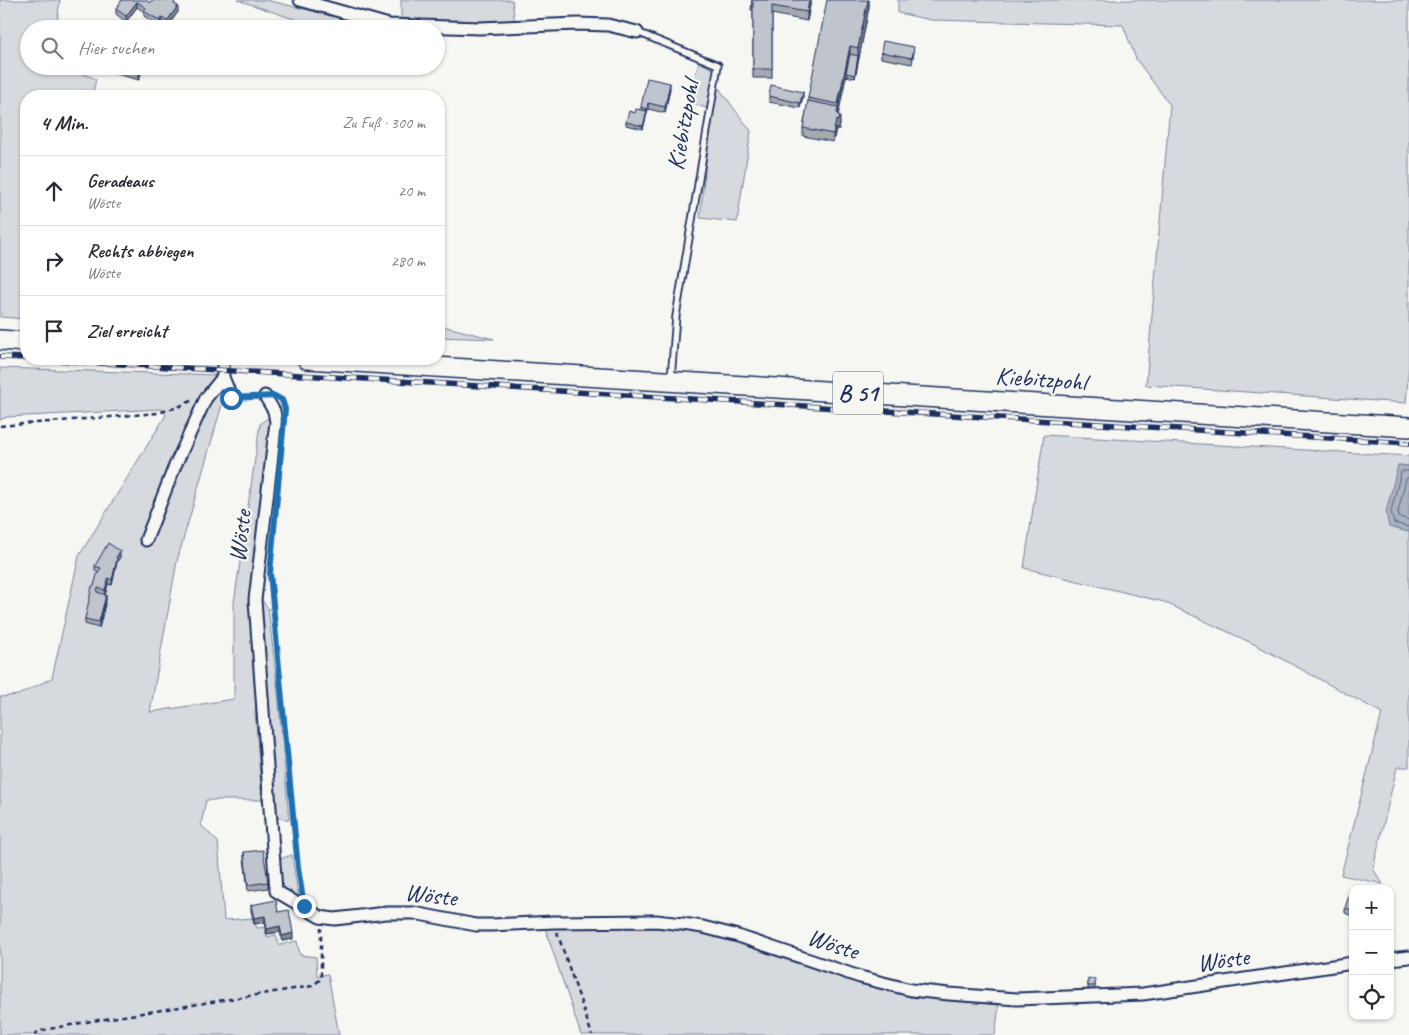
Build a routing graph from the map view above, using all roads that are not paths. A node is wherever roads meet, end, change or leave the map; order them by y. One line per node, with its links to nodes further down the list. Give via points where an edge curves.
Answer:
1 (300, 0): 2 (street, Kiebitzpohl)
2 (371, 20)
3 (445, 27): 4 (street, Kiebitzpohl, via 578,24 608,25)
4 (637, 32): 10 (lane, Kiebitzpohl, via 718,65 676,316)
5 (0, 340): 6 (main road)
6 (20, 342)
7 (223, 365): 9 (street)
8 (407, 365): 10 (main road, Kiebitzpohl / B 51)
9 (223, 377): 12 (street); 14 (street, via 206,398)
10 (671, 381): 13 (main road, Kiebitzpohl / B 51)
11 (266, 396): 17 (street, Wöste, via 276,422 255,600 276,890 320,917 336,919 414,913 476,925 656,921 703,927 738,936 860,977 911,990 1017,999 1143,994)
12 (231, 398)
13 (1409, 427)
14 (146, 540)
15 (1409, 958): 16 (street)
16 (1394, 959)
17 (1349, 964)

